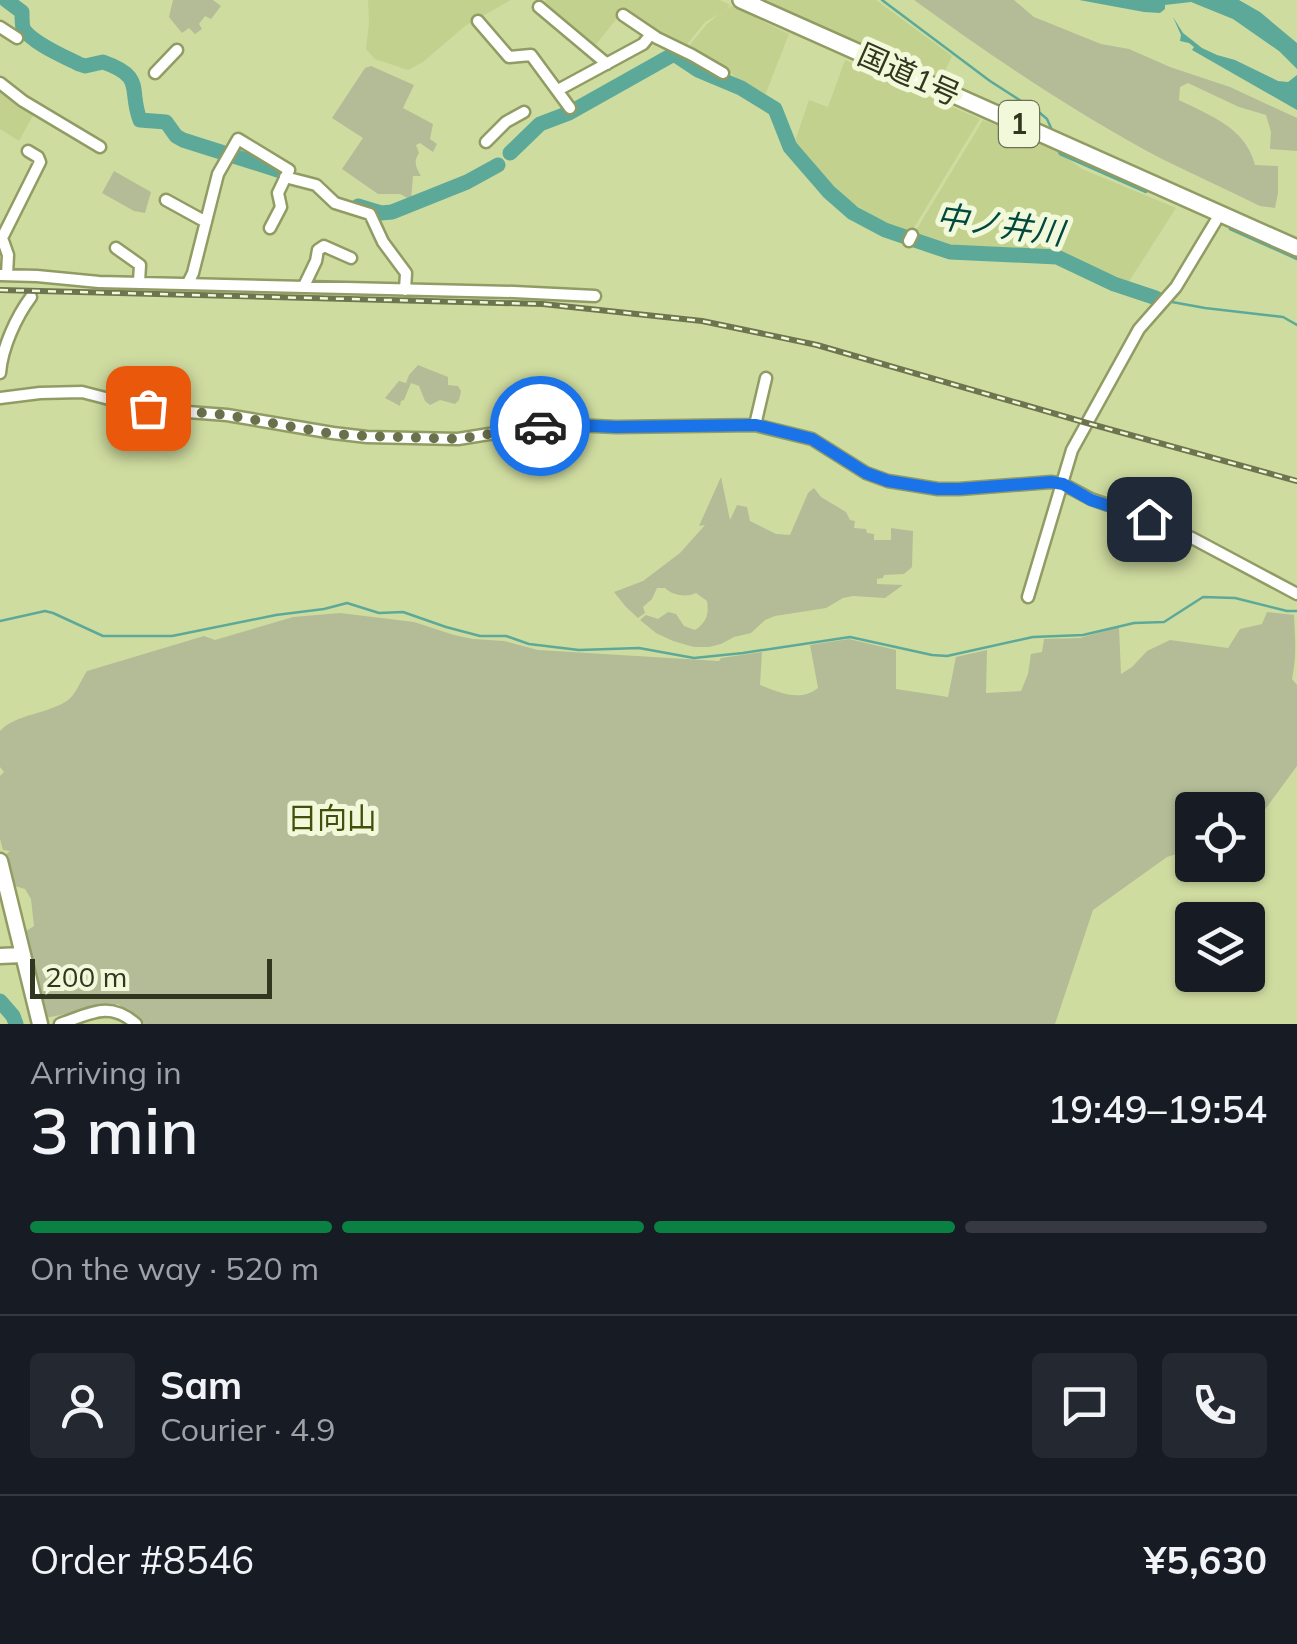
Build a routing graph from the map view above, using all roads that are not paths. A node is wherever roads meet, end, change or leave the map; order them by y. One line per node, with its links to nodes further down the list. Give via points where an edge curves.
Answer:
1 (741, 0): 21 (highway, 国道1号 / 1)
2 (539, 6): 9 (street)
3 (623, 15): 6 (street)
4 (478, 21): 13 (street, via 509,56 531,55)
5 (0, 28): 7 (street)
6 (652, 34): 9 (street); 11 (street)
7 (17, 38)
8 (177, 50): 10 (street)
9 (607, 64): 13 (street)
10 (154, 73)
11 (723, 73)
12 (0, 83): 17 (street)
13 (558, 90): 14 (street)
14 (570, 108)
15 (524, 112): 16 (street)
16 (486, 142)
17 (100, 147)
18 (28, 151): 27 (street, via 40,162 2,238 8,255)
19 (285, 177): 22 (street, via 289,170 238,139 218,174); 23 (street); 31 (street, via 316,185 336,203 370,214 406,273)
20 (166, 200): 22 (street)
21 (1220, 214): 25 (highway, 国道1号 / 1); 38 (street, via 1176,286 1139,329 1072,450)
22 (206, 222): 29 (street)
23 (270, 228)
24 (116, 248): 28 (street, via 140,265)
25 (1297, 248)
26 (351, 258): 30 (street, via 324,246)
27 (4, 275): 28 (street)
28 (139, 282): 29 (street)
29 (188, 282): 30 (street)
30 (304, 286): 31 (street)
31 (405, 290): 32 (street)
32 (595, 296)
33 (31, 297): 34 (street)
34 (0, 373)
35 (766, 378): 37 (street)
36 (0, 398): 37 (street, via 82,392 148,408 386,437 458,439 551,424)
37 (756, 425): 38 (street, via 812,439 888,481 938,489)
38 (1063, 484): 39 (street, via 1192,538); 40 (street)
39 (1297, 594)
40 (1028, 597)
41 (0, 861): 42 (main road)
42 (22, 955): 43 (main road); 44 (main road)
43 (0, 956)
44 (40, 1024)
45 (60, 1024): 46 (street, via 110,1010)
46 (136, 1024)

